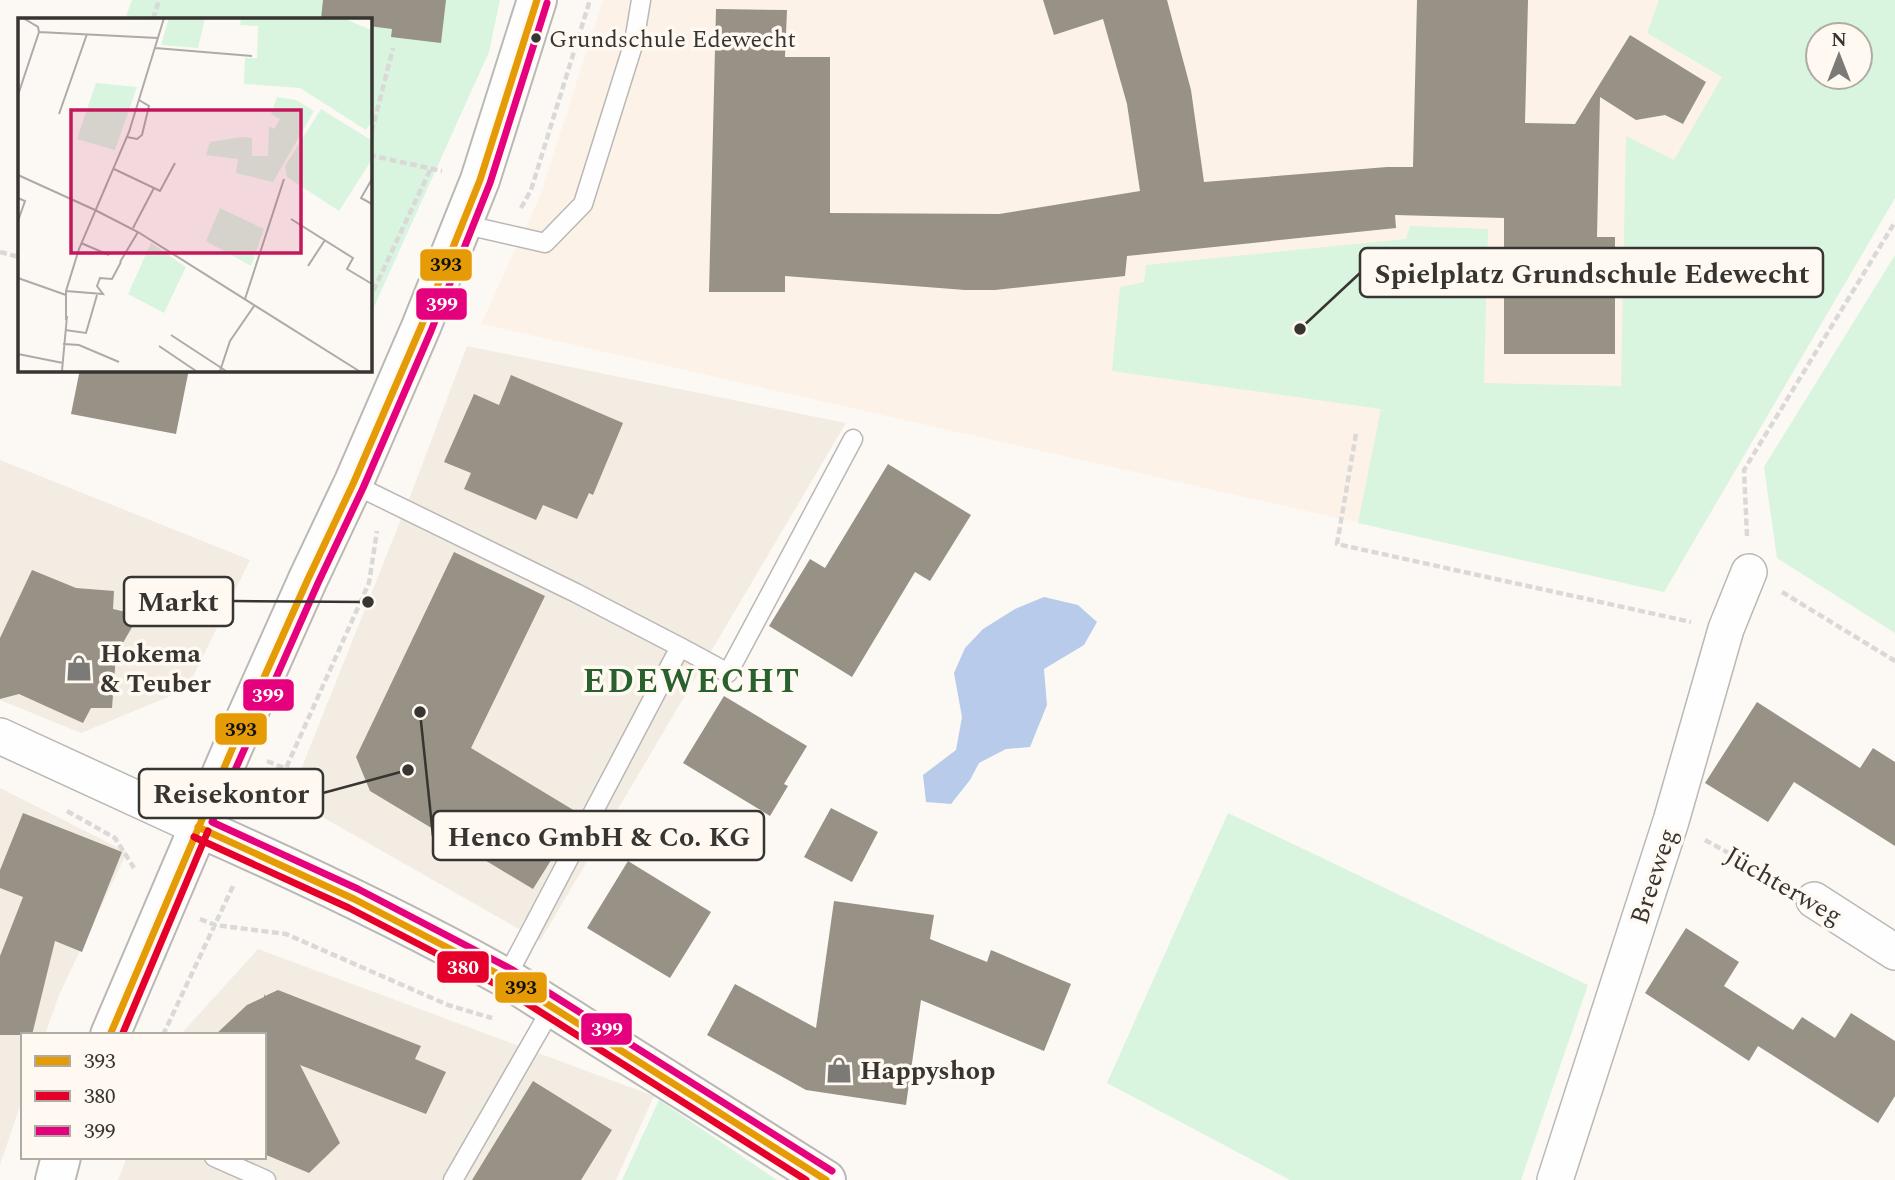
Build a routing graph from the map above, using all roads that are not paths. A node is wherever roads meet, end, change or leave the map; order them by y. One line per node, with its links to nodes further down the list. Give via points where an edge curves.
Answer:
1 (537, 0): 3 (main road)
2 (641, 0): 3 (lane, via 634,43 583,204 545,243)
3 (462, 224): 5 (main road)
4 (853, 439): 7 (lane, via 729,673)
5 (353, 484): 7 (lane); 9 (main road)
6 (1749, 572): 21 (street, Breeweg, via 1727,629 1671,821)
7 (680, 647): 12 (lane)
8 (0, 736): 9 (street)
9 (198, 827): 12 (main road); 14 (main road)
10 (1814, 900): 11 (street, Jüchterweg)
11 (1895, 952)
12 (506, 978): 13 (main road)
13 (553, 1006): 19 (lane); 20 (main road)
14 (111, 1033)
15 (60, 1159): 17 (main road)
16 (219, 1159): 18 (lane)
17 (55, 1180)
18 (266, 1180)
19 (453, 1180)
20 (826, 1180)
21 (1555, 1180)

